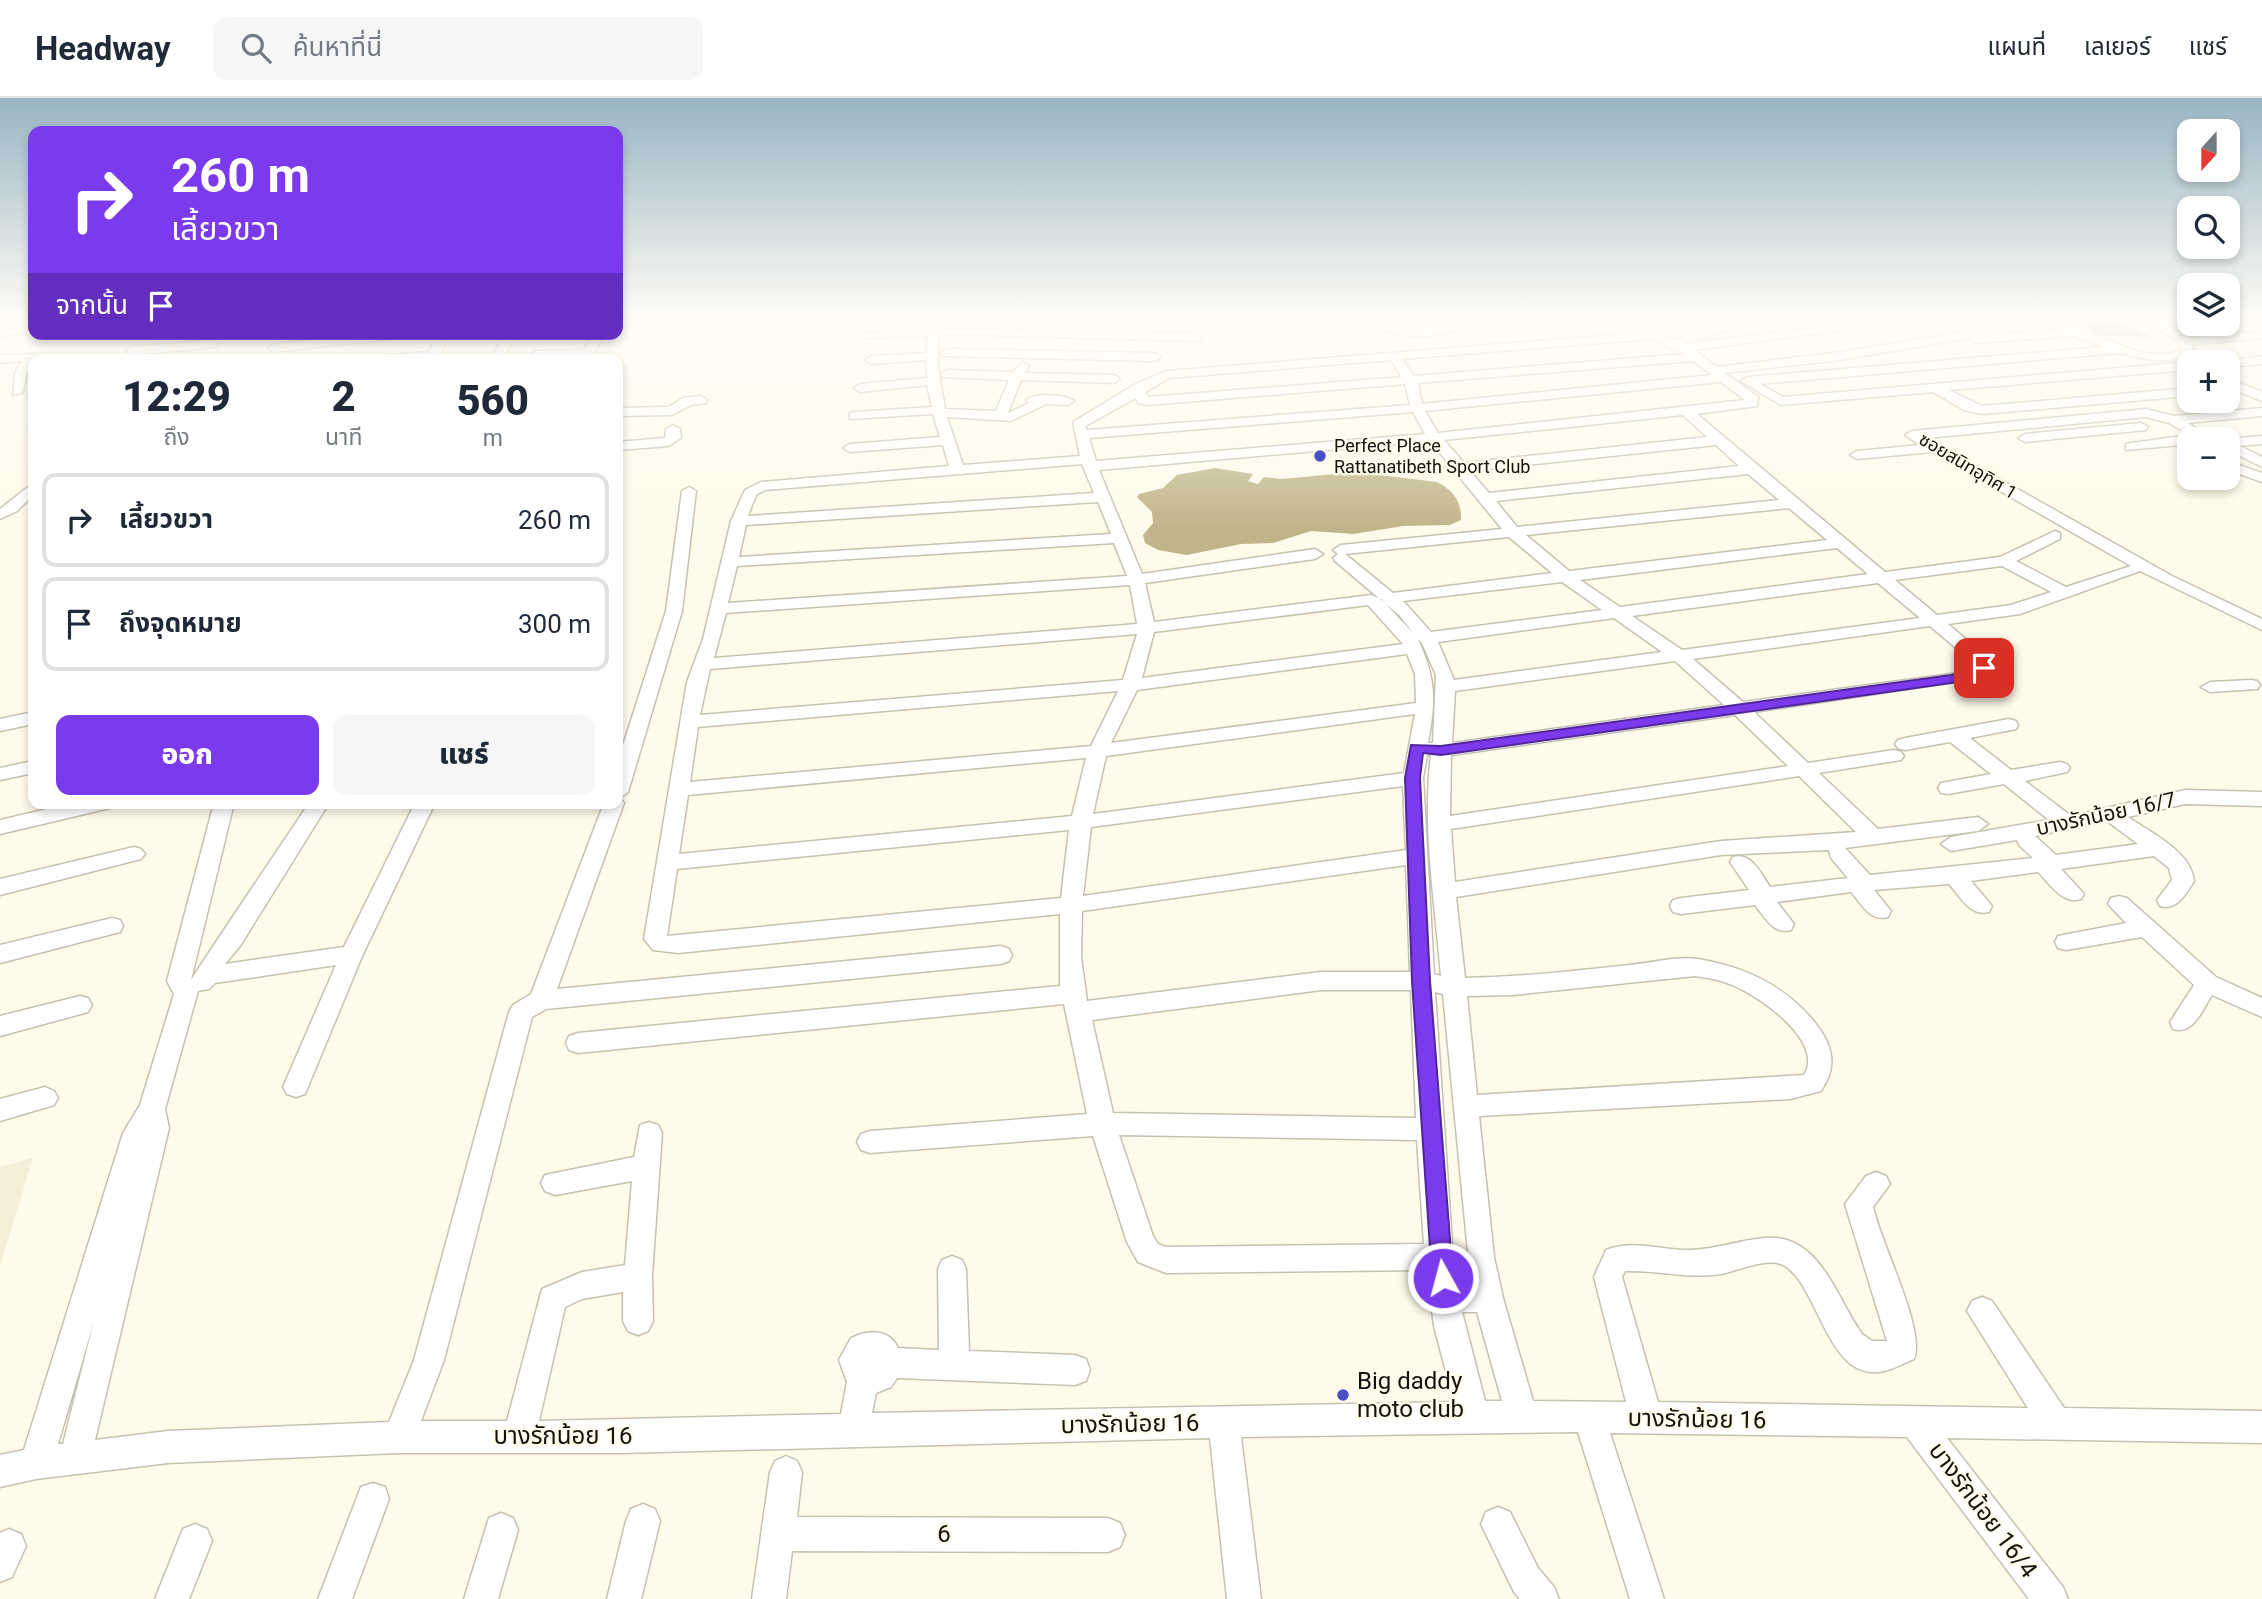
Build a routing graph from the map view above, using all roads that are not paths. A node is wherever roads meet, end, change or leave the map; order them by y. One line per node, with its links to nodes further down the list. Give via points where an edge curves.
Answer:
1 (18, 389): 15 (street)
2 (933, 389): 24 (street)
3 (961, 389): 18 (street)
4 (1008, 389): 18 (street)
5 (1136, 389): 33 (street, via 1079,421)
6 (1138, 389): 7 (street, via 1148,401)
7 (1305, 389)
8 (1413, 389): 22 (street)
9 (1590, 389): 22 (street)
10 (1736, 389): 25 (street, via 1753,402)
11 (1761, 389): 12 (street, via 1781,401)
12 (1924, 389)
13 (1938, 389): 16 (street, via 1982,410)
14 (2240, 389): 19 (street)
15 (17, 392)
16 (2177, 392)
17 (648, 395): 23 (street)
18 (1004, 395): 20 (street)
19 (2262, 397)
20 (1069, 401)
21 (700, 406): 23 (street)
22 (1417, 408): 33 (street); 34 (street)
23 (638, 411): 26 (street)
24 (940, 411): 28 (street); 29 (street); 38 (street)
25 (1686, 411): 34 (street); 36 (street)
26 (623, 412)
27 (2262, 412): 30 (street)
28 (994, 415)
29 (855, 416)
30 (2177, 422): 31 (street); 35 (street); 44 (street, ซอยสนิทอุทิศ 1, via 2139,413 1912,435)
31 (2185, 427)
32 (673, 429): 41 (street, via 674,438 668,442)
33 (1083, 434): 47 (street)
34 (1434, 437): 47 (street); 50 (street)
35 (2025, 438)
36 (1720, 440): 50 (street); 51 (street)
37 (2262, 440): 39 (street)
38 (948, 441): 43 (street); 49 (street)
39 (2240, 443)
40 (2177, 444): 42 (street)
41 (623, 446)
42 (2131, 447)
43 (850, 448)
44 (1934, 448): 46 (street); 77 (street, ซอยสนิทอุทิศ 1, via 2166,579)
45 (2240, 451): 48 (street)
46 (1857, 455)
47 (1089, 463): 49 (street); 56 (street)
48 (2262, 463)
49 (957, 468): 60 (street, via 761,486 750,493)
50 (1461, 468): 57 (street)
51 (1751, 469): 57 (street); 58 (street)
52 (2240, 470): 53 (street)
53 (2262, 478)
54 (690, 491): 100 (street, via 674,611)
55 (28, 492): 59 (street)
56 (1103, 497): 60 (street); 63 (street)
57 (1486, 498): 61 (street)
58 (1793, 503): 61 (street); 64 (street)
59 (0, 515)
60 (739, 521): 67 (street)
61 (1515, 534): 65 (street); 69 (street)
62 (2055, 536): 66 (street)
63 (1119, 538): 67 (street); 71 (street)
64 (1841, 543): 69 (street); 70 (street)
65 (1330, 556): 71 (street); 73 (street)
66 (2004, 561): 70 (street); 72 (street)
67 (732, 562): 74 (street)
68 (2132, 570): 72 (street)
69 (1566, 577): 73 (street); 75 (street)
70 (1883, 579): 75 (street); 76 (street)
71 (1136, 580): 74 (street); 78 (street)
72 (2065, 593): 76 (street, via 2014,610)
73 (1380, 599): 78 (street); 79 (street, via 1390,615)
74 (718, 609): 81 (street)
75 (1619, 614): 79 (street); 80 (street)
76 (1936, 621): 80 (street); 87 (street, via 1987,665 1975,674 1951,679)
77 (2262, 625)
78 (1147, 628): 81 (street); 82 (street)
79 (1421, 643): 82 (street); 84 (street, via 1445,675); 86 (street)
80 (1679, 656): 84 (street); 87 (street)
81 (702, 664): 89 (street)
82 (1130, 685): 89 (street); 95 (street)
83 (2258, 686): 85 (street)
84 (1446, 687): 94 (street)
85 (2210, 687)
86 (1425, 707): 93 (street); 95 (street)
87 (1740, 709): 94 (street); 98 (street)
88 (28, 719): 90 (street)
89 (690, 722): 104 (street)
90 (0, 725)
91 (2009, 725): 92 (street)
92 (1954, 735): 98 (street); 101 (street)
93 (1416, 748): 94 (street); 102 (street)
94 (1441, 750): 113 (street)
95 (1098, 751): 104 (street); 112 (street)
96 (28, 768): 99 (street)
97 (2060, 768): 101 (street)
98 (1806, 770): 113 (street); 117 (street)
99 (0, 774)
100 (623, 776)
101 (2005, 777): 103 (street); 115 (street)
102 (1413, 778): 112 (street); 122 (street)
103 (1948, 788)
104 (678, 789): 124 (street)
105 (2262, 799): 111 (street, บางรักน้อย 16/7, via 2193,796)
106 (77, 809): 116 (street)
107 (223, 809): 147 (street)
108 (315, 809): 145 (street)
109 (422, 809): 143 (street)
110 (612, 809): 150 (street)
111 (2111, 814): 115 (street, บางรักน้อย 16/7); 119 (street)
112 (1080, 822): 124 (street); 134 (street)
113 (1441, 824): 129 (street)
114 (1978, 824): 117 (street)
115 (2067, 824): 126 (street, บางรักน้อย 16/7, via 1946,848)
116 (0, 827)
117 (1876, 839): 129 (street, via 1721,848)
118 (2027, 841): 125 (street)
119 (2156, 849): 125 (street); 132 (street, via 2182,871 2183,881)
120 (1838, 853): 127 (street)
121 (135, 854): 128 (street)
122 (1415, 856): 134 (street); 146 (street)
123 (1741, 862): 131 (street)
124 (667, 863): 134 (street, via 655,939 662,944)
125 (2048, 864): 126 (street); 130 (street)
126 (1959, 876): 127 (street); 136 (street)
127 (1860, 884): 131 (street); 137 (street)
128 (0, 887)
129 (1444, 891): 149 (street)
130 (2074, 894)
131 (1763, 896): 135 (street); 138 (street)
132 (2168, 900)
133 (2119, 904): 140 (street)
134 (1072, 905): 151 (street)
135 (1681, 906)
136 (1981, 906)
137 (1880, 911)
138 (1783, 924)
139 (112, 926): 142 (street)
140 (2146, 928): 141 (street); 148 (street)
141 (2066, 942)
142 (0, 954)
143 (352, 954): 145 (street); 157 (street)
144 (1001, 955): 150 (street)
145 (207, 973): 147 (street, via 197,986)
146 (1421, 981): 149 (street); 151 (street, via 1321,982); 163 (street)
147 (184, 983): 160 (street)
148 (2208, 983): 153 (street); 154 (street)
149 (1455, 987): 159 (street); 159 (street, via 1513,986 1695,967 1759,986 1787,1006 1810,1034 1821,1058 1812,1084 1790,1088)
150 (541, 1000): 187 (street, via 521,1012 516,1027 429,1360)
151 (1075, 1003): 156 (street); 162 (street)
152 (80, 1005): 155 (street)
153 (2262, 1008)
154 (2182, 1021)
155 (0, 1026)
156 (578, 1043)
157 (296, 1087)
158 (45, 1098): 161 (street)
159 (1467, 1106): 173 (street)
160 (152, 1109): 189 (street, via 156,1128); 190 (street, via 136,1133)
161 (0, 1110)
162 (1102, 1124): 163 (street); 165 (street); 169 (street, via 1148,1253 1166,1260)
163 (1429, 1129): 169 (street)
164 (649, 1133): 166 (street)
165 (870, 1142)
166 (646, 1167): 167 (street); 171 (street)
167 (555, 1183)
168 (1875, 1184): 179 (street, via 1859,1204 1862,1227 1900,1324 1903,1349 1888,1358 1871,1359 1851,1348 1808,1268 1778,1250 1714,1261 1664,1262 1627,1256 1616,1259 1608,1277)
169 (1439, 1257): 172 (street)
170 (952, 1269): 176 (street)
171 (638, 1276): 175 (street); 188 (street, via 584,1284 552,1299)
172 (1446, 1298): 173 (street); 180 (street)
173 (1488, 1298): 178 (street)
174 (1982, 1311): 184 (street)
175 (638, 1321)
176 (954, 1366): 177 (street); 186 (street, via 875,1370)
177 (1075, 1370)
178 (1522, 1416): 180 (street, บางรักน้อย 16); 181 (street, บางรักน้อย 16)
179 (1646, 1417): 181 (street, บางรักน้อย 16); 182 (street, บางรักน้อย 16)
180 (1474, 1418): 183 (street, บางรักน้อย 16)
181 (1589, 1418): 207 (street)
182 (1915, 1422): 184 (street, บางรักน้อย 16); 208 (street, บางรักน้อย 16/4)
183 (1224, 1423): 186 (street, บางรักน้อย 16); 205 (street)
184 (2057, 1425): 185 (street, บางรักน้อย 16)
185 (2262, 1427)
186 (854, 1429): 188 (street, บางรักน้อย 16)
187 (399, 1437): 188 (street, บางรักน้อย 16); 189 (street, บางรักน้อย 16, via 168,1447)
188 (519, 1437)
189 (75, 1458): 190 (street, บางรักน้อย 16)
190 (36, 1463): 191 (street, บางรักน้อย 16)
191 (0, 1471)
192 (786, 1472): 197 (street)
193 (373, 1499): 201 (street)
194 (643, 1521): 203 (street)
195 (1498, 1524): 206 (street, via 1526,1580)
196 (501, 1530): 202 (street)
197 (780, 1534): 198 (street, 6); 204 (street)
198 (1108, 1535)
199 (195, 1541): 200 (street)
200 (172, 1599)
201 (335, 1599)
202 (481, 1599)
203 (624, 1599)
204 (769, 1599)
205 (1244, 1599)
206 (1542, 1599)
207 (1647, 1599)
208 (2051, 1599)

